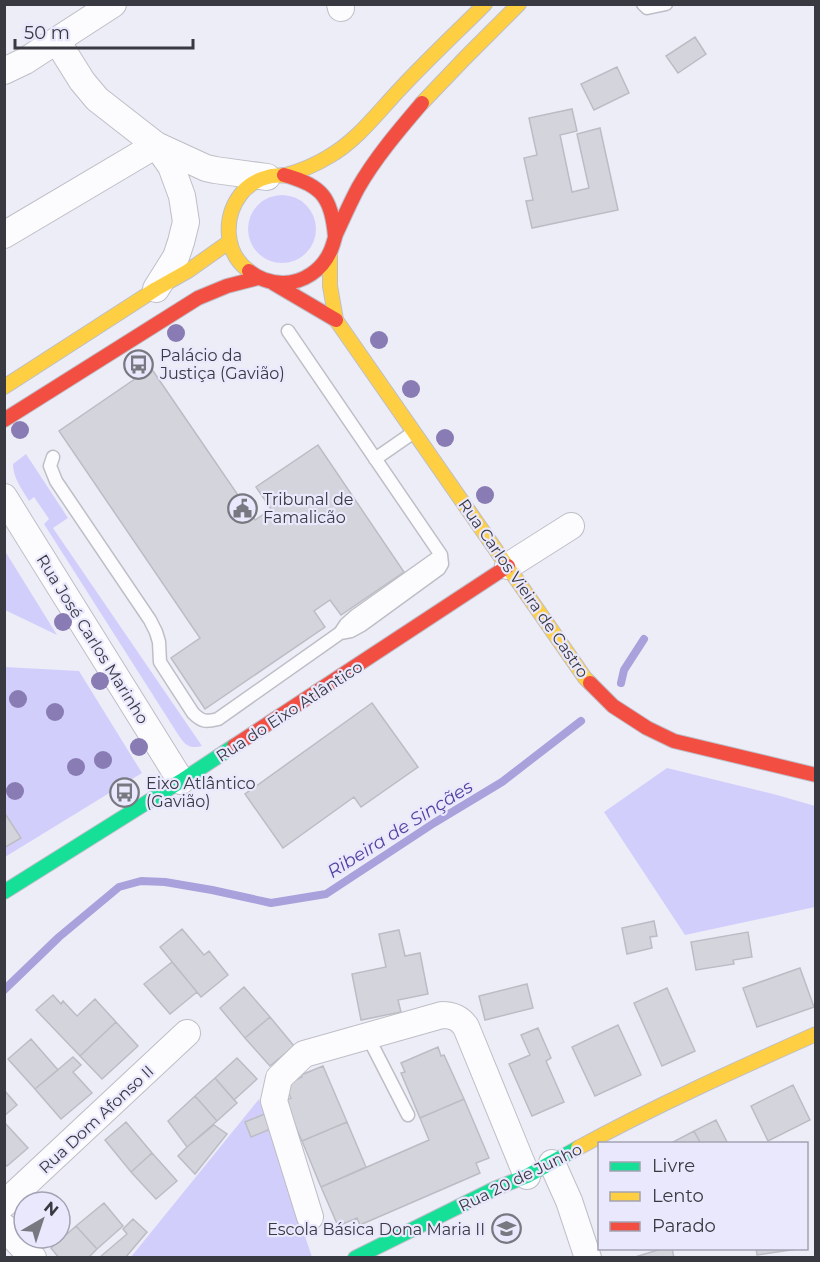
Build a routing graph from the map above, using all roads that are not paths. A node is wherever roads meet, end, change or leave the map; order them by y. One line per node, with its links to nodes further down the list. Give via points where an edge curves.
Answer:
1 (113, 4): 6 (street)
2 (485, 4): 9 (street, via 340,150 322,161)
3 (519, 4): 11 (street, via 437,86 392,139 358,188)
4 (643, 4): 5 (lane, via 647,8)
5 (666, 4)
6 (57, 41): 7 (street); 8 (street, via 97,99)
7 (4, 71)
8 (156, 145): 9 (street, via 215,171); 10 (street); 16 (street, via 171,166 186,222 176,257)
9 (276, 176): 11 (street, via 302,179 317,188 329,202 335,219); 12 (street, via 251,184 239,195 230,210)
10 (4, 235)
11 (335, 237): 13 (street)
12 (229, 242): 14 (street, via 244,269); 16 (street)
13 (330, 254): 15 (street, via 306,278); 17 (street, Rua Carlos Vieira de Castro)
14 (258, 278): 15 (street); 20 (street, via 198,298)
15 (273, 283): 17 (street, Rua Carlos Vieira de Castro)
16 (156, 289): 19 (street)
17 (336, 320): 21 (street, Rua Carlos Vieira de Castro)
18 (288, 331): 23 (lane)
19 (4, 387)
20 (4, 420)
21 (414, 432): 23 (lane); 26 (street, Rua Carlos Vieira de Castro)
22 (53, 457): 23 (lane, via 50,466 56,481 150,620 159,642 160,662 193,713 207,722 218,719 340,633 362,625 439,569 441,555)
23 (375, 459)
24 (4, 497): 28 (street, Rua José Carlos Marinho)
25 (571, 526): 26 (street, Rua do Eixo Atlântico)
26 (508, 566): 27 (street, Rua Carlos Vieira de Castro, via 585,678 613,706 674,741); 28 (street, Rua do Eixo Atlântico)
27 (816, 775)
28 (181, 781): 29 (street, Rua do Eixo Atlântico)
29 (4, 892)
30 (187, 1034): 36 (street, Rua Dom Afonso II)
31 (816, 1034): 34 (street, Rua 20 de Junho, via 623,1124)
32 (368, 1036): 33 (lane); 35 (street, via 442,1015 461,1021); 37 (street, via 304,1054 279,1078 274,1101)
33 (408, 1115)
34 (552, 1163): 35 (street, Rua 20 de Junho); 41 (street)
35 (528, 1176): 40 (street, Rua 20 de Junho)
36 (4, 1204)
37 (310, 1217)
38 (4, 1227): 39 (street)
39 (33, 1257)
40 (355, 1257)
41 (588, 1257)

